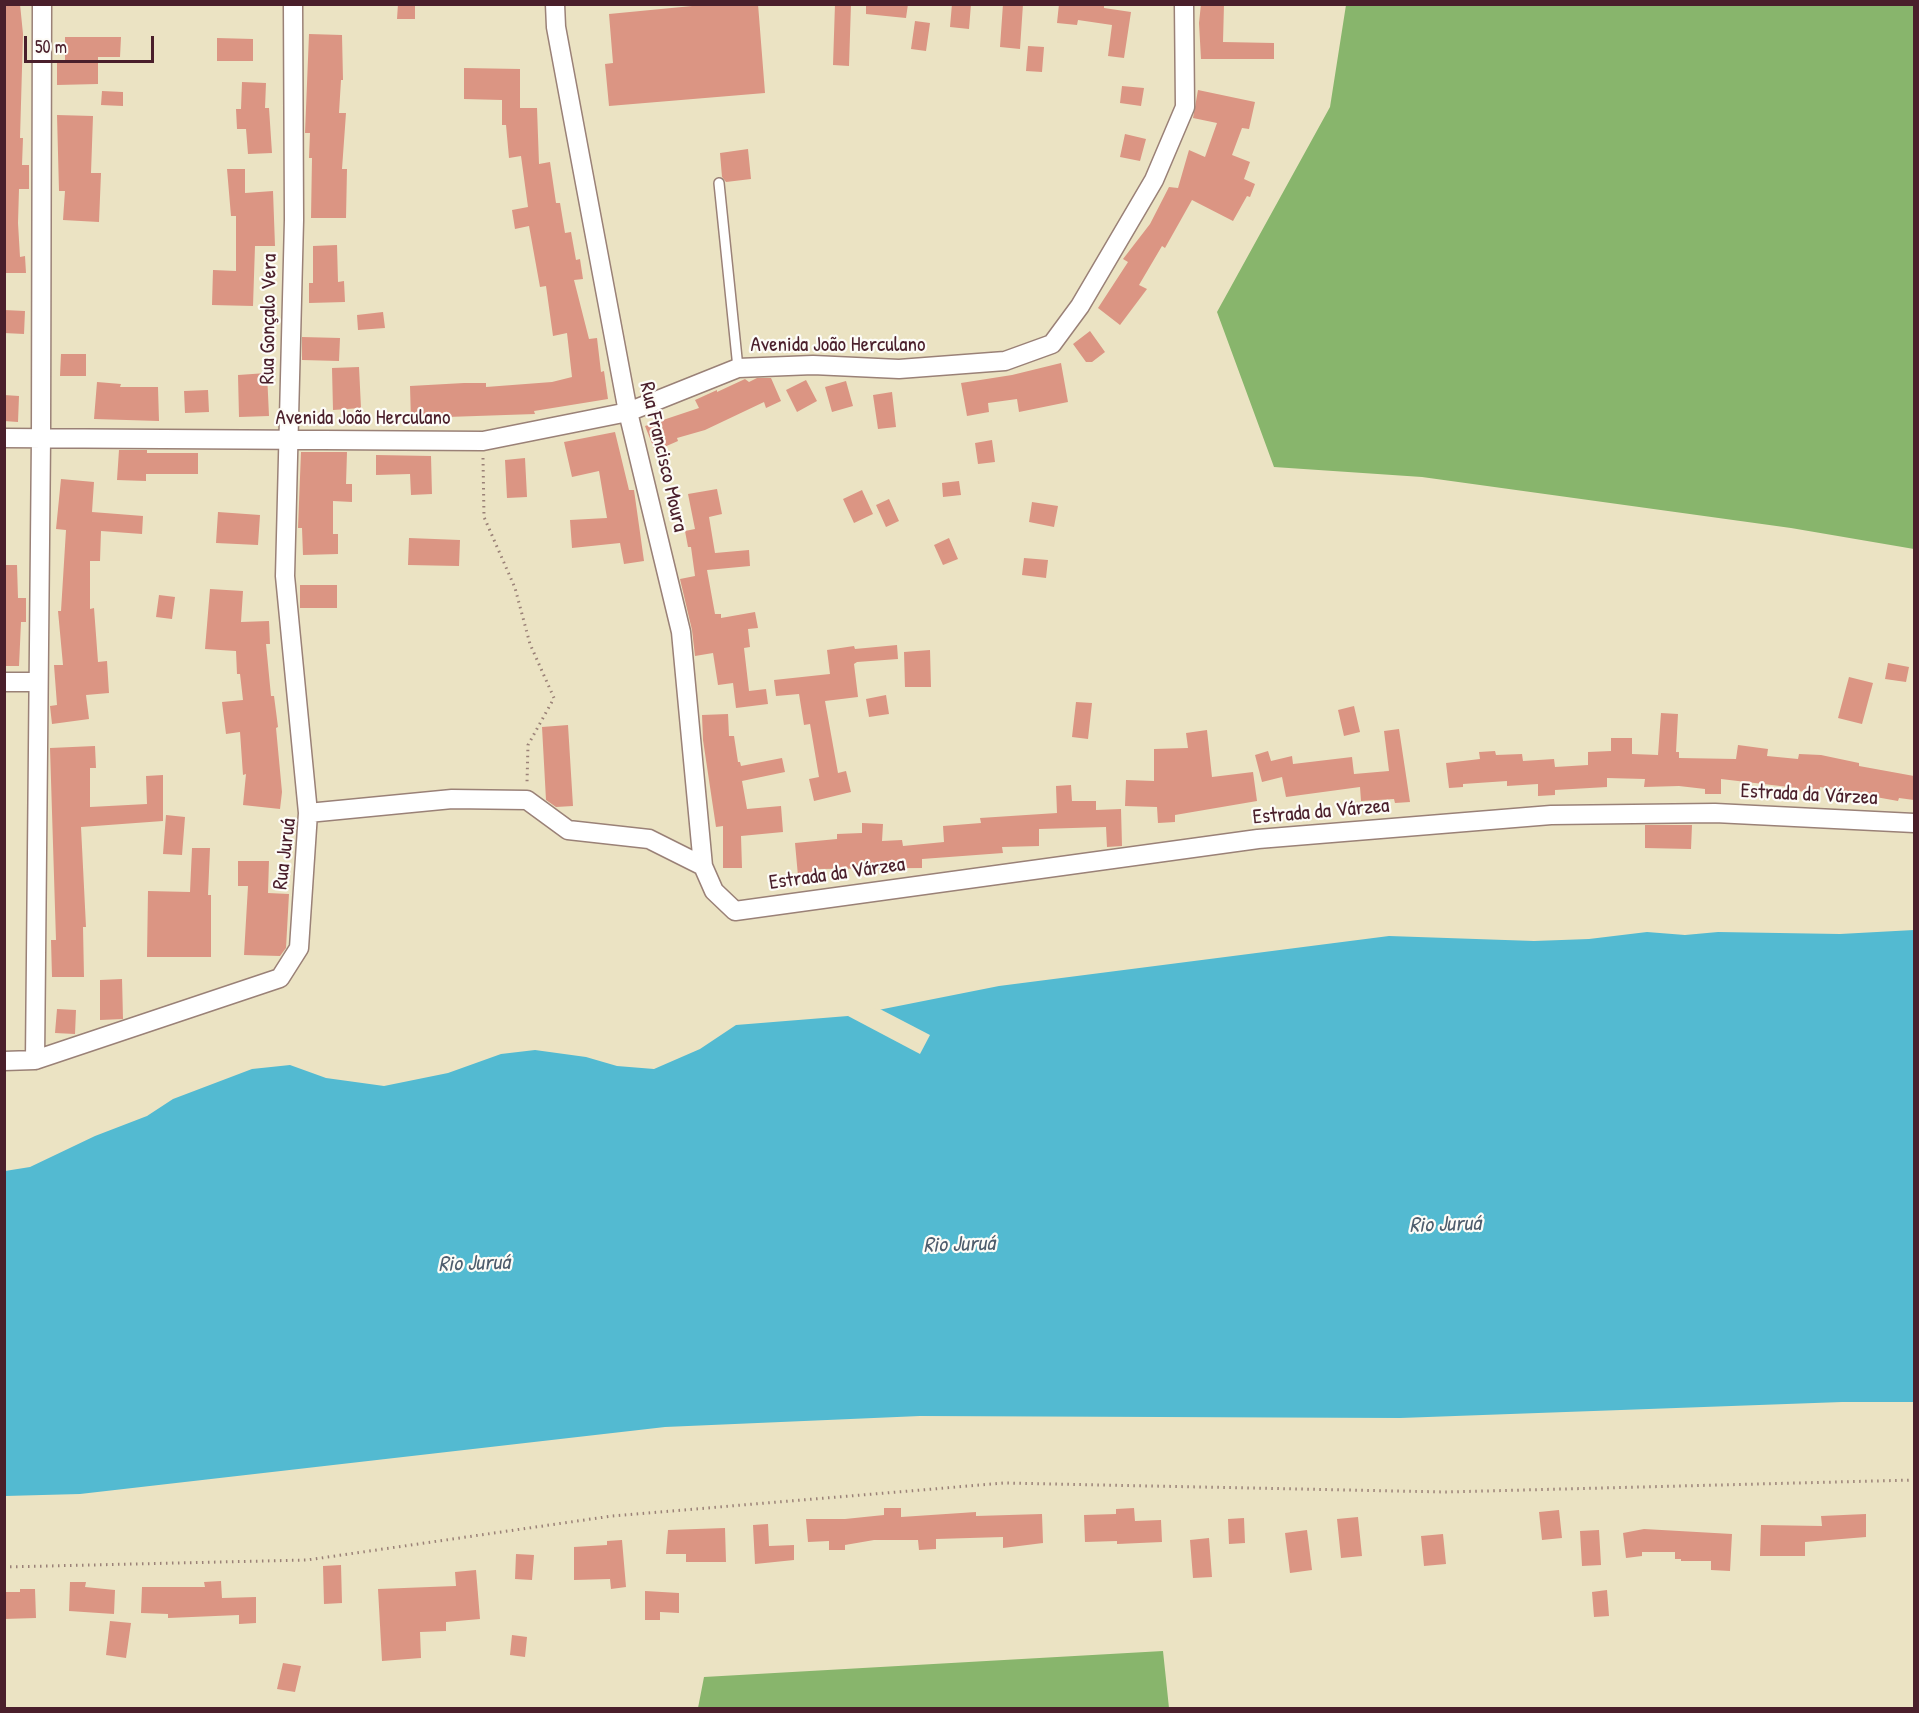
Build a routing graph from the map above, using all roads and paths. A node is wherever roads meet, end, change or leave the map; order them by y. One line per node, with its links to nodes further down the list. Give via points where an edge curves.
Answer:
1 (42, 4): 9 (street)
2 (293, 4): 10 (street, Rua Gonçalo Vera, via 294,220)
3 (555, 4): 7 (street, Rua Francisco Moura, via 577,145)
4 (1184, 4): 6 (street, Avenida João Herculano, via 1185,107 1154,180 1080,306 1052,345 1005,361 981,363 898,369 813,365)
5 (719, 183): 6 (lane)
6 (738, 368): 7 (street, Avenida João Herculano)
7 (628, 412): 11 (street, Avenida João Herculano); 17 (street, Rua Francisco Moura, via 681,632)
8 (4, 438): 9 (street, Avenida João Herculano)
9 (41, 438): 10 (street, Avenida João Herculano); 13 (street)
10 (288, 440): 11 (street, Avenida João Herculano); 15 (street, Rua Gonçalo Vera, via 285,576)
11 (483, 441): 14 (path, via 484,517 515,588 530,644 554,698 528,745)
12 (4, 682): 13 (street)
13 (37, 682): 20 (street)
14 (526, 800): 15 (street, Rua Juruá, via 452,799); 17 (street, via 568,830 649,839)
15 (308, 813): 20 (street, Rua Juruá, via 299,948 280,978)
16 (1914, 823): 18 (street, Estrada da Várzea, via 1715,813 1551,815 1258,840)
17 (703, 866): 18 (street, Rua Francisco Moura, via 714,891)
18 (735, 911)
19 (4, 1060): 20 (street, Rua Juruá)
20 (35, 1060)
21 (1914, 1480): 22 (path, via 1446,1492 1004,1483 612,1516 307,1560)
22 (4, 1567)

